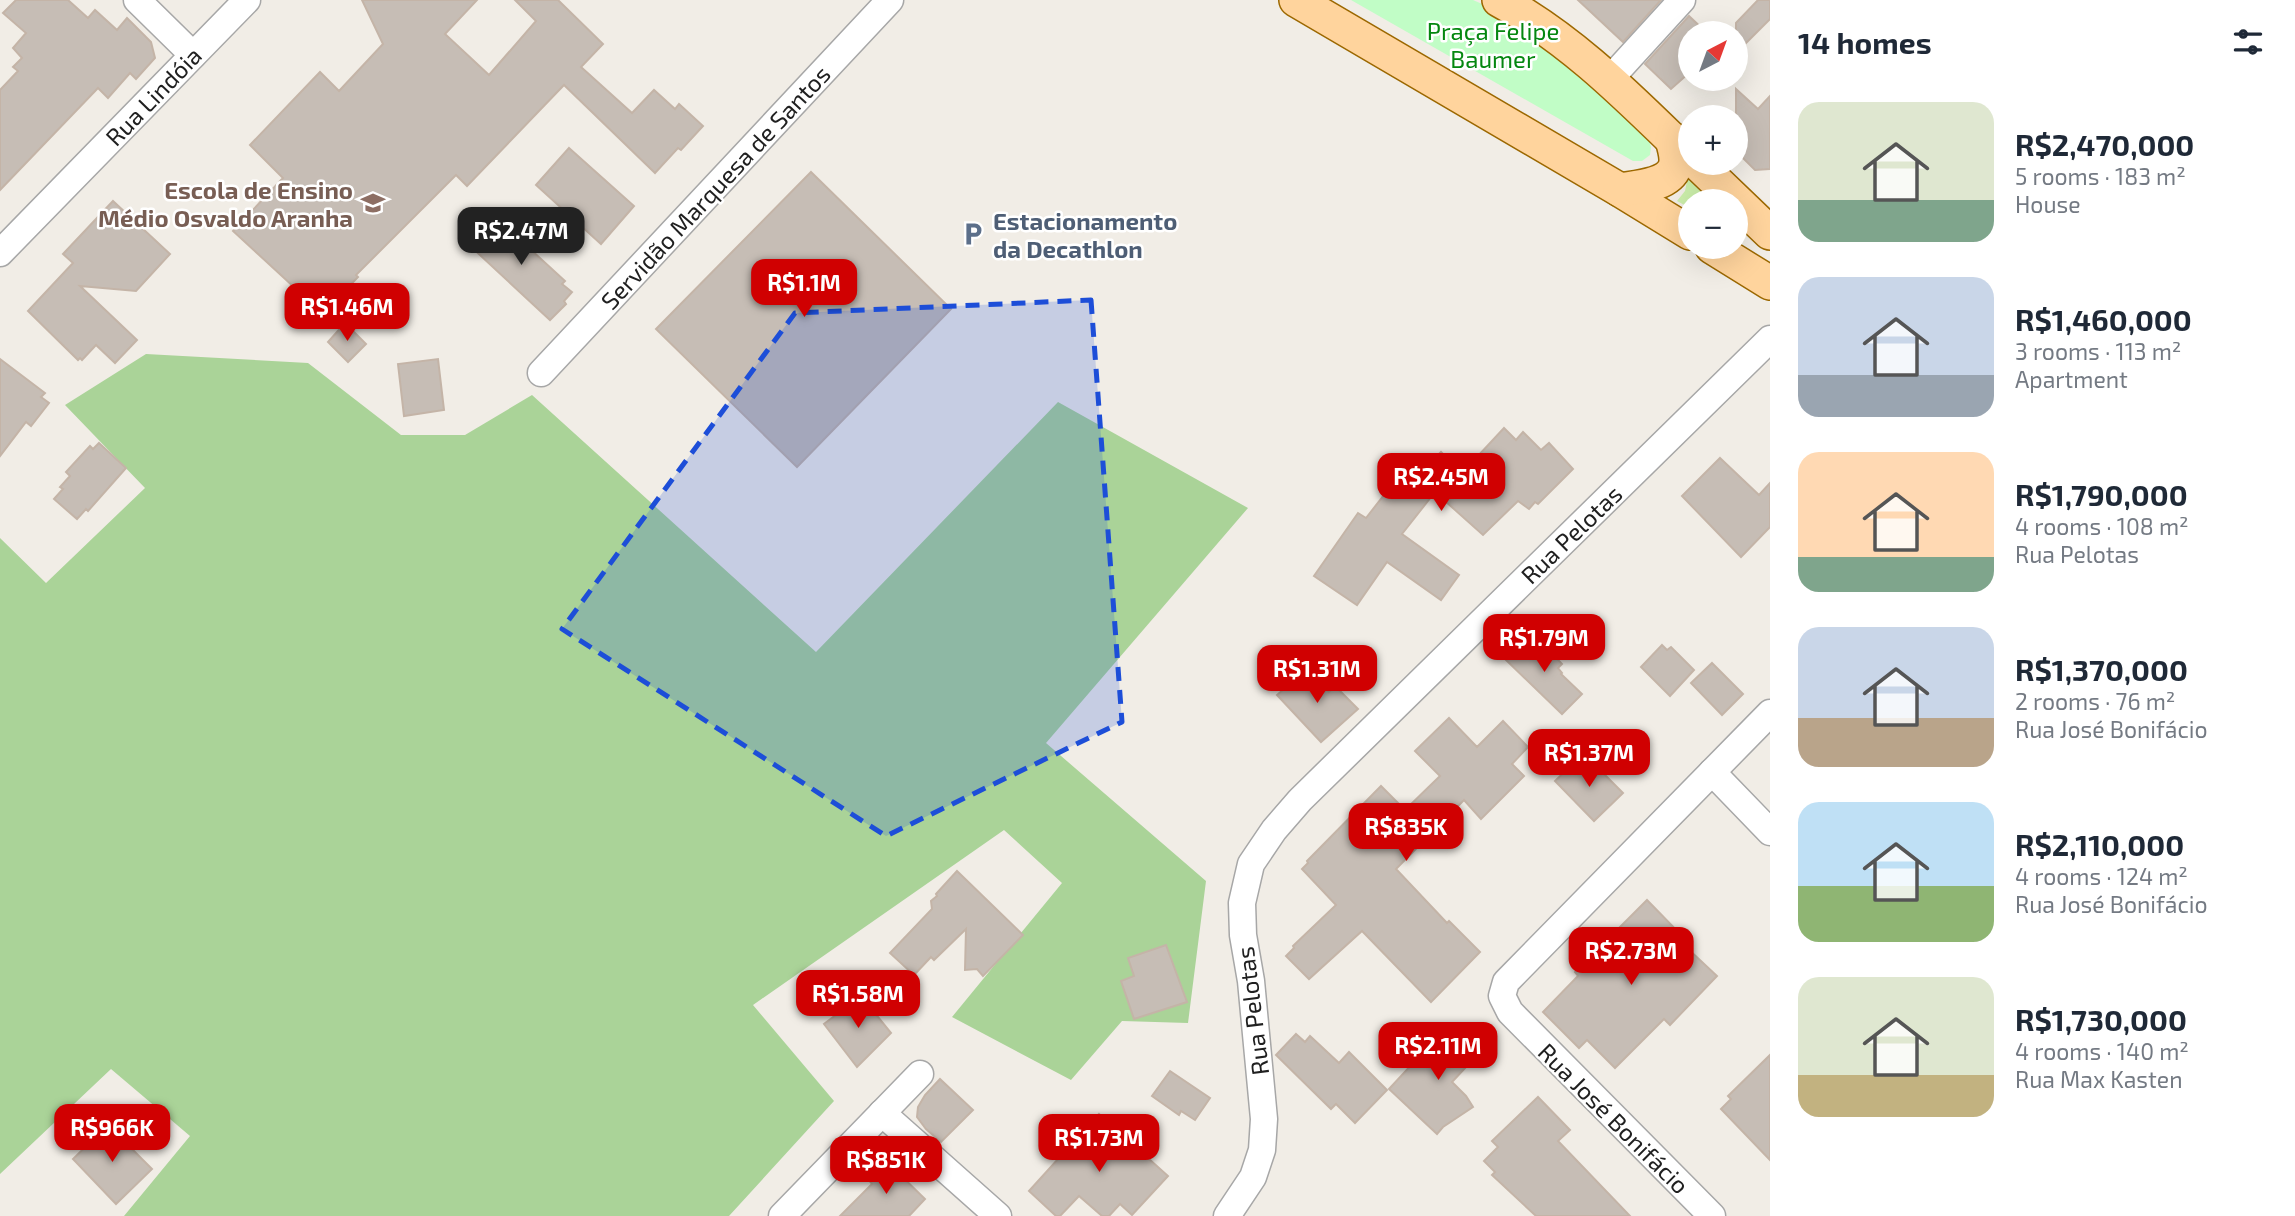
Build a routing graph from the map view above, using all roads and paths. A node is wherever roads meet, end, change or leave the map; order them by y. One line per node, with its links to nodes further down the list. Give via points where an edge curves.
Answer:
1 (137, 0): 7 (street)
2 (247, 0): 7 (street, Rua Lindóia)
3 (890, 0): 19 (street, Servidão Marquesa de Santos)
4 (1499, 0): 8 (main road, via 1566,43)
5 (1682, 0): 8 (street)
6 (1301, 1): 12 (main road)
7 (193, 55): 15 (street, Rua Lindóia)
8 (1609, 80): 9 (main road)
9 (1678, 145)
10 (1678, 154): 12 (main road, via 1675,169 1667,177)
11 (1712, 175): 13 (main road)
12 (1620, 190): 14 (main road)
13 (1765, 218)
14 (1678, 226)
15 (0, 253)
16 (1731, 259): 17 (main road)
17 (1770, 283)
18 (1770, 340): 27 (street, Rua Pelotas, via 1300,800 1251,864 1242,903 1243,935 1265,1119 1253,1177)
19 (541, 373)
20 (1770, 713): 21 (street, Rua José Bonifácio)
21 (1712, 772): 22 (street); 28 (street, Rua José Bonifácio, via 1506,982 1502,996 1510,1012)
22 (1770, 832)
23 (920, 1074): 24 (street)
24 (882, 1113): 25 (street); 26 (street)
25 (782, 1216)
26 (998, 1216)
27 (1227, 1216)
28 (1712, 1216)

